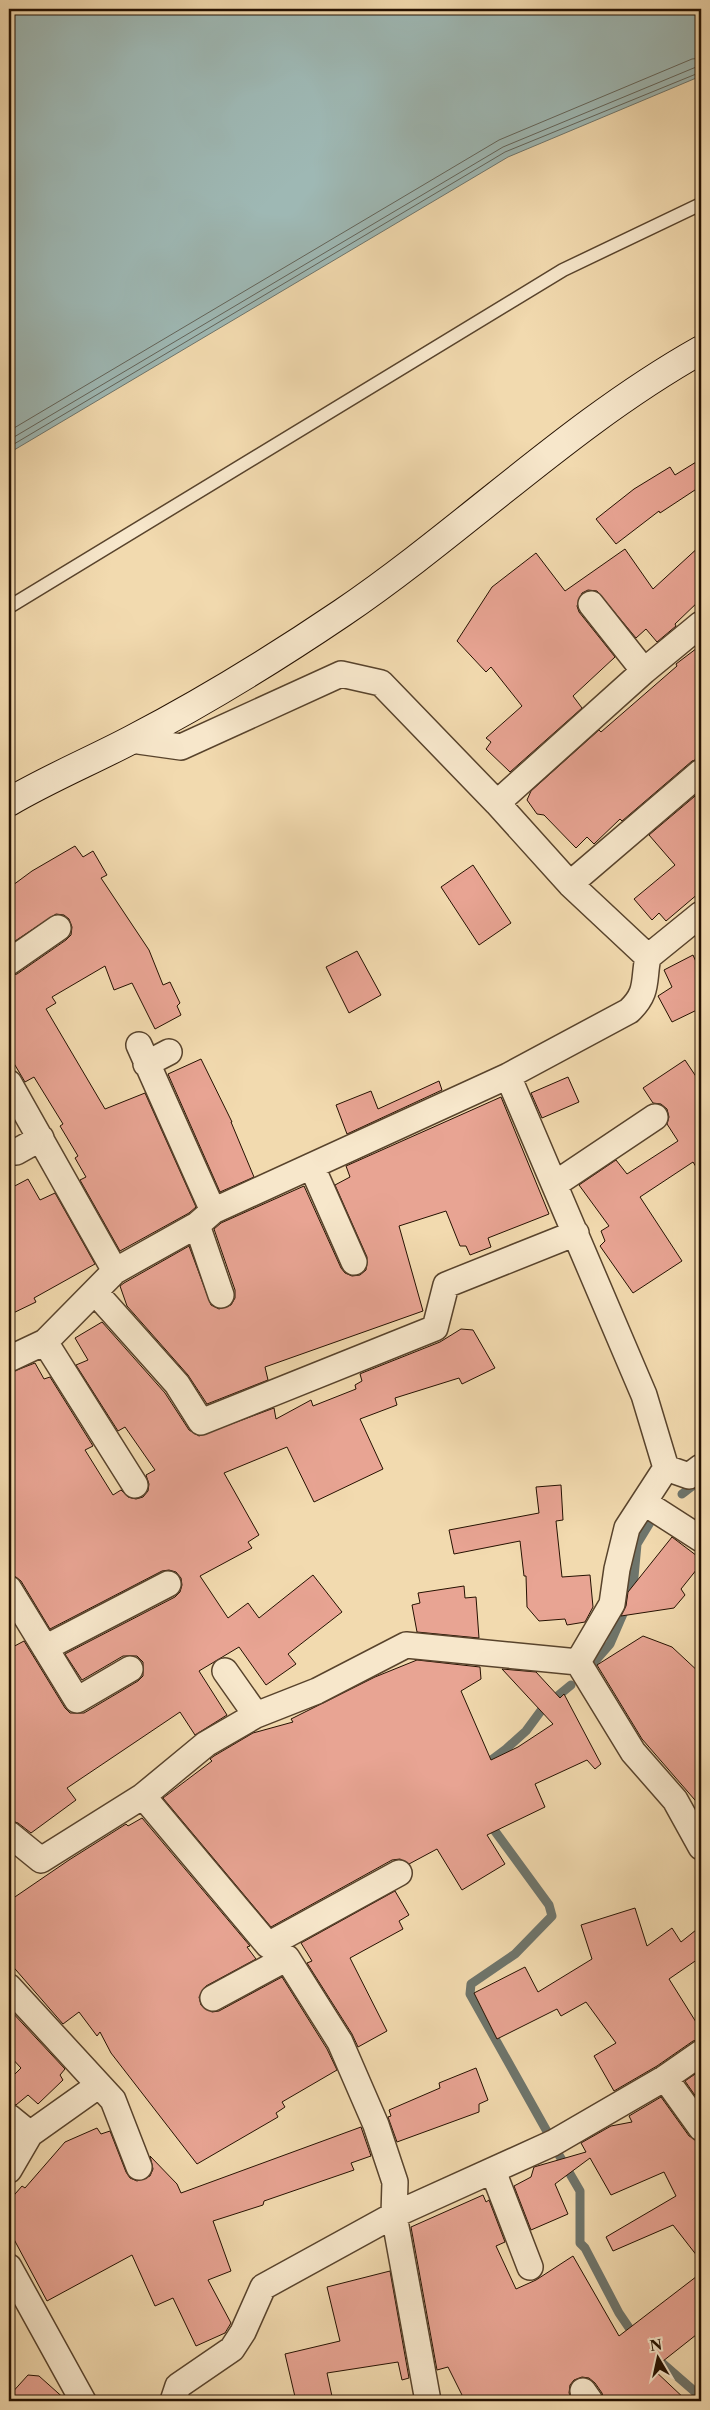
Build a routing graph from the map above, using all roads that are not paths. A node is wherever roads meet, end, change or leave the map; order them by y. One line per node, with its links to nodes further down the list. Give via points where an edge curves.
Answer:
1 (701, 204): 4 (lane, via 563,270)
2 (701, 350): 7 (street, via 671,367 557,448 343,612 244,676)
3 (591, 604): 6 (street)
4 (9, 607)
5 (701, 624): 6 (street)
6 (644, 671): 10 (street)
7 (131, 740): 9 (street); 10 (street, via 181,747 340,674 380,683)
8 (701, 772): 11 (street)
9 (9, 802)
10 (497, 803): 11 (street)
11 (570, 884): 14 (street)
12 (701, 914): 14 (street)
13 (58, 928): 15 (street)
14 (648, 957): 17 (street, via 646,987 629,1011)
15 (9, 962)
16 (169, 1052): 24 (street, via 143,1054)
17 (508, 1076): 22 (street); 23 (street)
18 (9, 1083): 20 (street)
19 (655, 1116): 23 (street)
20 (41, 1138): 21 (street); 27 (street)
21 (16, 1152)
22 (312, 1167): 24 (street); 26 (street)
23 (555, 1184): 25 (street)
24 (205, 1218): 27 (street); 29 (street)
25 (576, 1233): 28 (street, via 446,1285 435,1328 201,1422 176,1384); 32 (street, via 644,1396)
26 (354, 1262)
27 (115, 1271): 28 (street)
28 (95, 1292): 30 (street)
29 (221, 1295)
30 (45, 1342): 31 (street); 34 (street)
31 (9, 1359)
32 (666, 1468): 33 (street, via 689,1476); 35 (street)
33 (701, 1468)
34 (135, 1485)
35 (645, 1503): 36 (street); 40 (street, via 627,1528 612,1604)
36 (701, 1539)
37 (168, 1584): 39 (street)
38 (9, 1589): 39 (street)
39 (45, 1648): 41 (street, via 77,1700)
40 (578, 1662): 43 (street, via 406,1645 317,1691); 46 (street, via 632,1752 675,1800)
41 (130, 1669)
42 (225, 1671): 43 (street)
43 (256, 1716): 44 (street, via 206,1744)
44 (143, 1796): 45 (street, via 41,1860); 48 (street)
45 (9, 1834)
46 (701, 1847)
47 (399, 1873): 48 (street)
48 (277, 1951): 50 (street); 60 (street, via 340,2042 376,2125 395,2182)
49 (9, 1987): 53 (street)
50 (213, 1998)
51 (701, 2053): 52 (street)
52 (665, 2078): 55 (street); 59 (street, via 553,2143)
53 (99, 2085): 56 (street); 57 (street, via 113,2100)
54 (9, 2117): 56 (street)
55 (701, 2128)
56 (30, 2134): 58 (street)
57 (138, 2167)
58 (9, 2170)
59 (493, 2170): 60 (street); 61 (street)
60 (394, 2215): 64 (street, via 263,2287 232,2349 178,2386); 65 (street)
61 (530, 2267)
62 (9, 2268): 63 (street)
63 (83, 2401)
64 (173, 2401)
65 (428, 2401)

